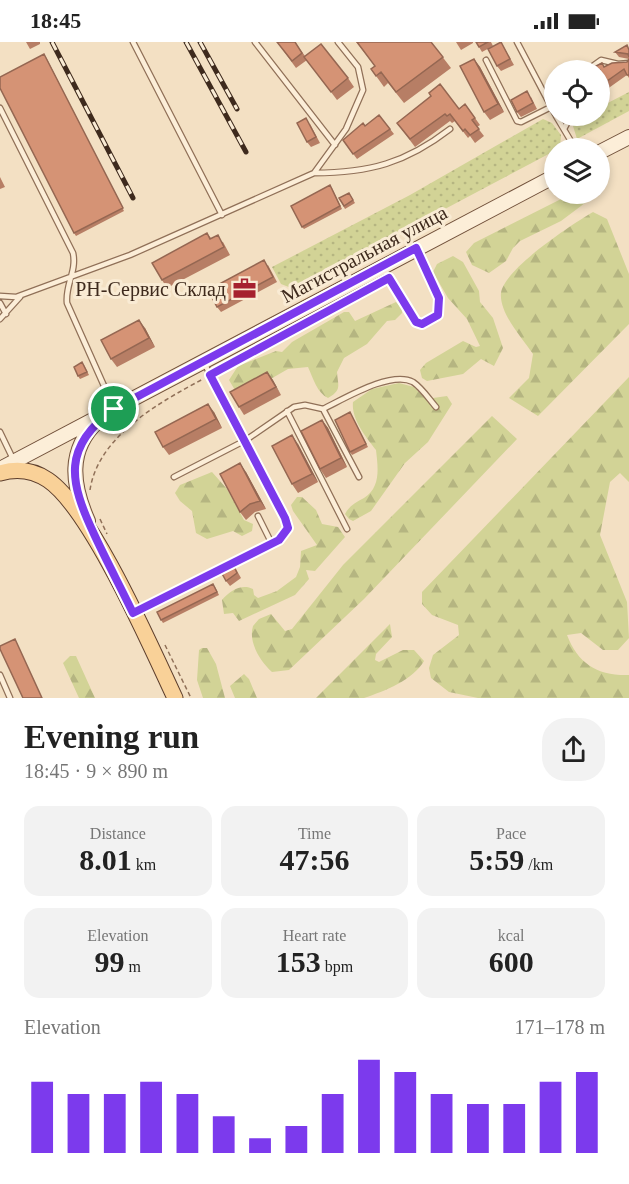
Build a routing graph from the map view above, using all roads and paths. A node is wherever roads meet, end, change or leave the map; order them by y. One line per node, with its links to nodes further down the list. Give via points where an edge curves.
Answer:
1 (133, 42): 21 (lane)
2 (255, 42): 17 (lane)
3 (338, 42): 17 (lane, via 358,68 363,90)
4 (517, 42): 8 (lane)
5 (486, 60): 10 (lane, via 517,121 521,123)
6 (610, 62): 7 (lane)
7 (629, 63)
8 (544, 94)
9 (0, 108): 24 (lane, via 73,253)
10 (544, 111)
11 (562, 126): 14 (lane)
12 (566, 126): 14 (lane)
13 (450, 129): 19 (lane, via 422,150 363,171)
14 (564, 129): 16 (lane)
15 (629, 137): 18 (main road)
16 (569, 138)
17 (335, 145): 19 (lane)
18 (610, 147)
19 (314, 173): 21 (lane)
20 (544, 182): 22 (main road, Магистральная улица)
21 (222, 215): 24 (lane)
22 (416, 248): 23 (main road, Магистральная улица); 23 (lane, via 439,298 438,315 422,324 416,322)
23 (386, 272): 30 (main road, Магистральная улица); 31 (path)
24 (71, 277): 25 (lane); 33 (lane, via 68,303)
25 (22, 295): 26 (lane); 28 (lane)
26 (0, 296)
27 (0, 303): 28 (lane)
28 (6, 314): 29 (lane)
29 (0, 319)
30 (203, 361): 31 (lane); 33 (main road, Магистральная улица)
31 (210, 375): 37 (lane); 42 (path, via 161,401 129,426 98,467)
32 (436, 407): 34 (lane, via 413,383 400,380 376,384)
33 (114, 409): 38 (main road, Магистральная улица); 46 (main road, via 84,439 74,472 76,492)
34 (323, 409): 35 (lane, via 300,405); 41 (lane)
35 (287, 411): 37 (lane); 45 (lane)
36 (0, 432): 38 (lane)
37 (246, 440): 40 (lane); 47 (lane, via 288,525 284,536)
38 (14, 461): 39 (main road, Магистральная улица)
39 (0, 471): 46 (main road, via 30,472 54,485)
40 (174, 477)
41 (359, 477)
42 (91, 497)
43 (258, 516): 47 (lane)
44 (100, 519): 46 (path)
45 (347, 529)
46 (106, 544): 48 (main road)
47 (272, 544): 48 (lane)
48 (133, 613): 52 (main road)
49 (163, 642): 53 (path)
50 (0, 675): 51 (lane)
51 (10, 698)
52 (175, 698)
53 (191, 698)

